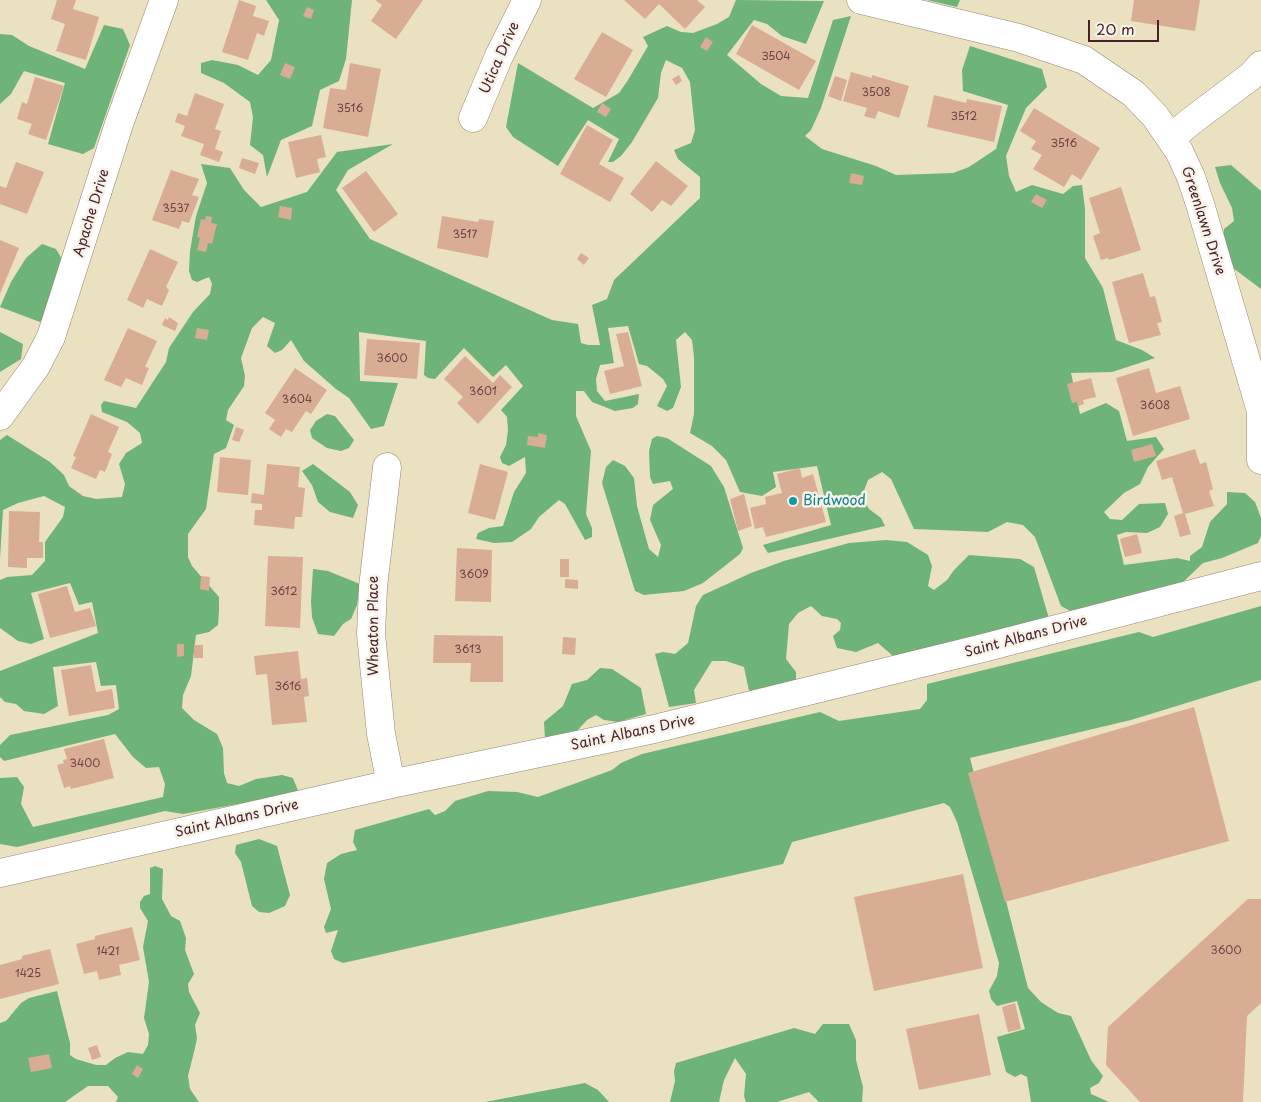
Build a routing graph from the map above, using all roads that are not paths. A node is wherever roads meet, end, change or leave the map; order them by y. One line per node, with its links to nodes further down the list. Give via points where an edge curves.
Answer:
1 (164, 0): 8 (street, Apache Drive, via 120,124 52,337 36,366)
2 (528, 0): 5 (street, Utica Drive)
3 (861, 0): 6 (street, Greenlawn Drive, via 1020,38 1084,60 1134,94)
4 (1261, 65): 6 (street)
5 (473, 118)
6 (1171, 138): 7 (street, Greenlawn Drive, via 1191,177)
7 (1261, 412): 9 (street, Greenlawn Drive)
8 (0, 416)
9 (1261, 460)
10 (387, 466): 12 (street, Wheaton Place, via 372,587 372,634 380,727)
11 (1261, 576): 12 (street, Saint Albans Drive, via 664,727)
12 (391, 784): 13 (street, Saint Albans Drive)
13 (0, 873)

